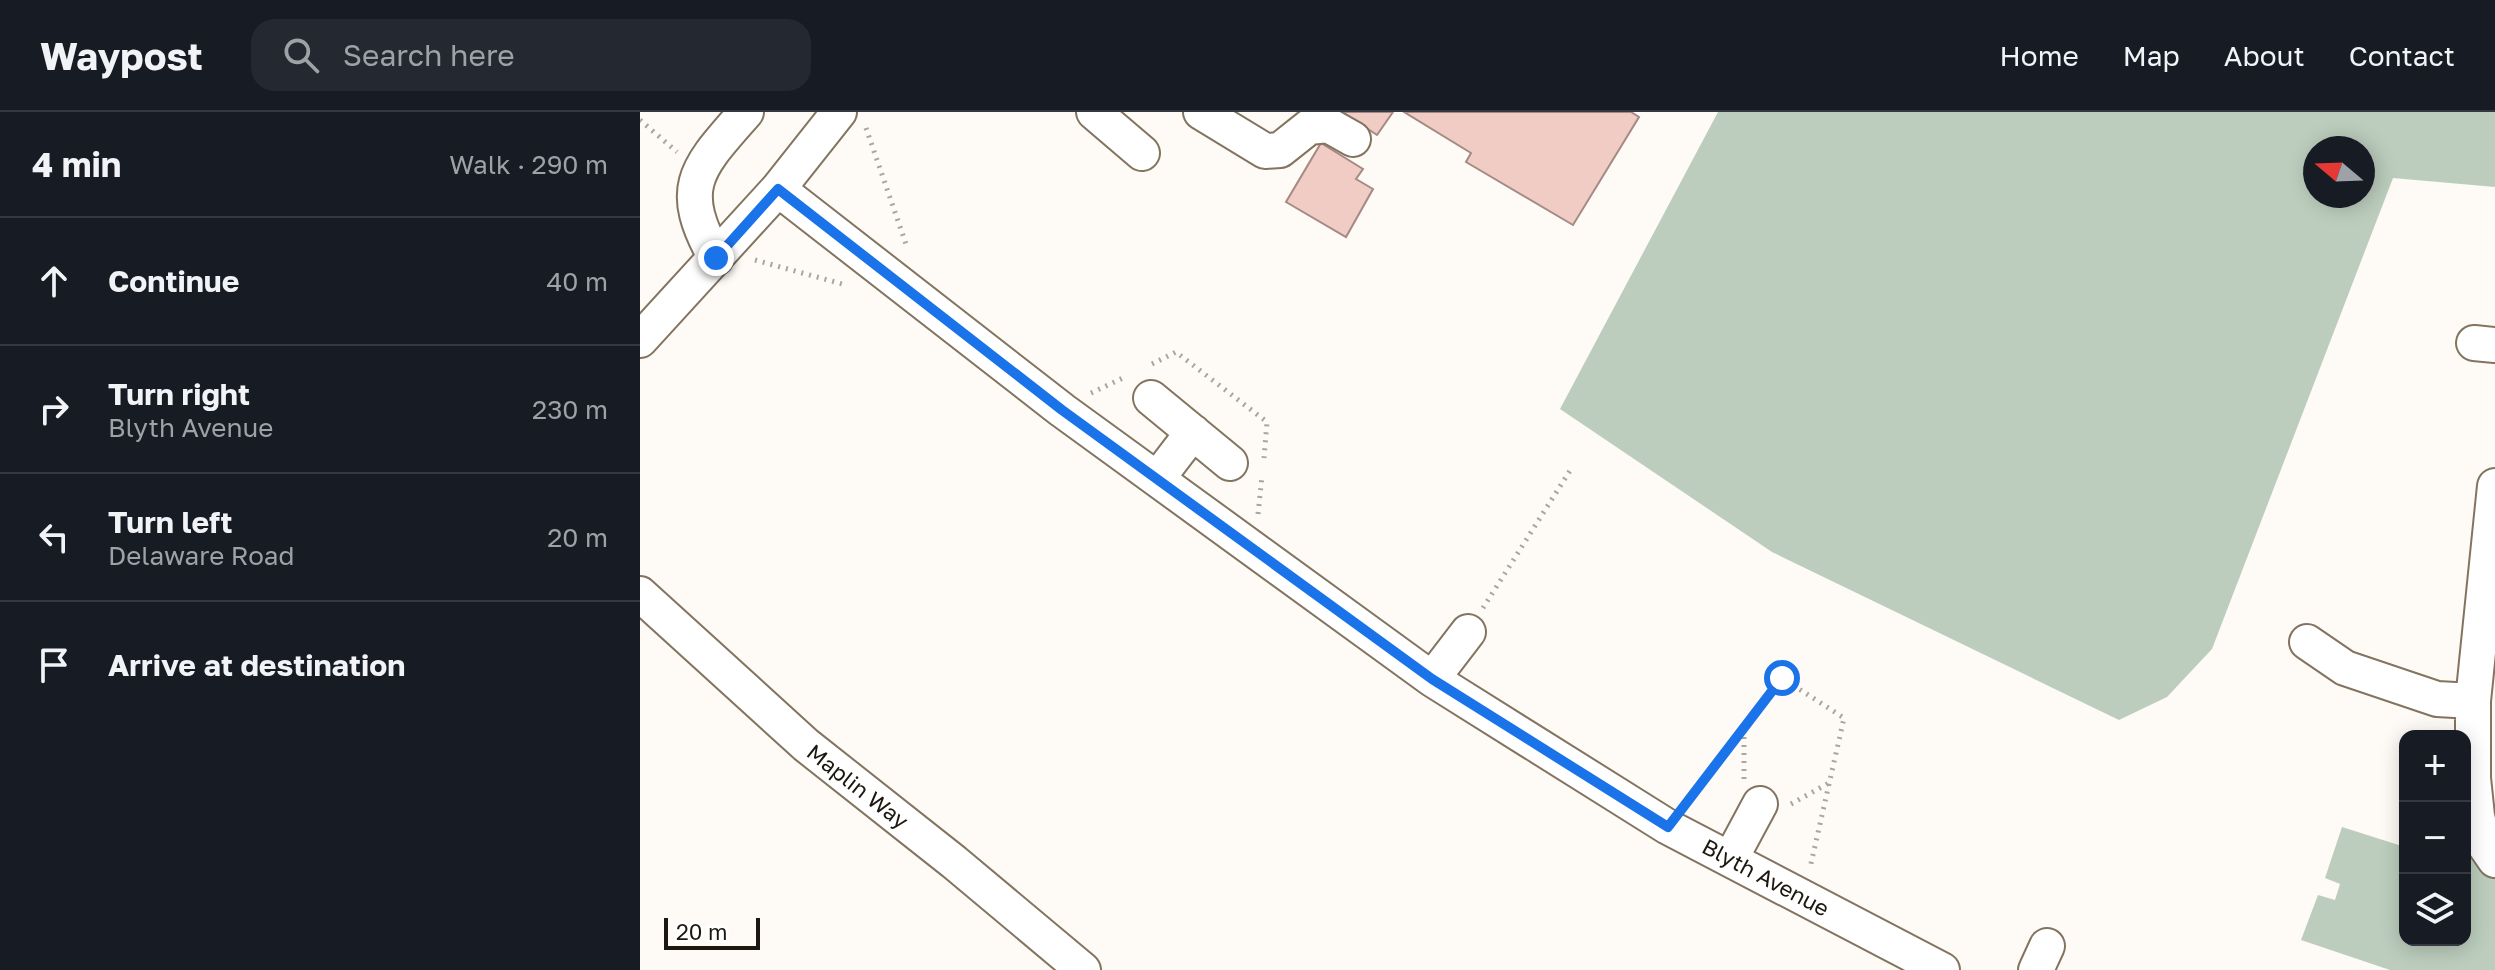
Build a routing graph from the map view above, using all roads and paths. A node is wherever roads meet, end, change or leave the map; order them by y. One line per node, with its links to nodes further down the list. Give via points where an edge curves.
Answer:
1 (746, 112): 8 (street)
2 (839, 112): 9 (street)
3 (1094, 112): 7 (street)
4 (1201, 112): 6 (street, via 1265,151 1280,150 1309,127 1328,125)
5 (640, 120): 8 (path)
6 (1353, 139)
7 (1142, 153)
8 (703, 166): 10 (street, via 695,210)
9 (778, 189): 10 (street); 16 (street, Blyth Avenue)
10 (716, 258): 11 (street)
11 (640, 340)
12 (1151, 398): 13 (street)
13 (1193, 432): 14 (street); 16 (street)
14 (1230, 463)
15 (1571, 469): 19 (path)
16 (1157, 479): 21 (street, Blyth Avenue)
17 (2495, 486): 22 (street)
18 (640, 594): 28 (street, Maplin Way, via 806,745)
19 (1468, 632): 21 (street)
20 (2307, 642): 22 (street, via 2340,677 2437,699)
21 (1432, 679): 24 (street, Blyth Avenue)
22 (2473, 701): 26 (street, via 2477,816 2484,844)
23 (1760, 804): 25 (street)
24 (1668, 827): 25 (street, Blyth Avenue); 27 (path, via 1782,678 1844,718)
25 (1731, 858): 27 (street, Blyth Avenue)
26 (2495, 860)
27 (1804, 896): 29 (street, Blyth Avenue)
28 (1083, 970)
29 (1942, 970)

